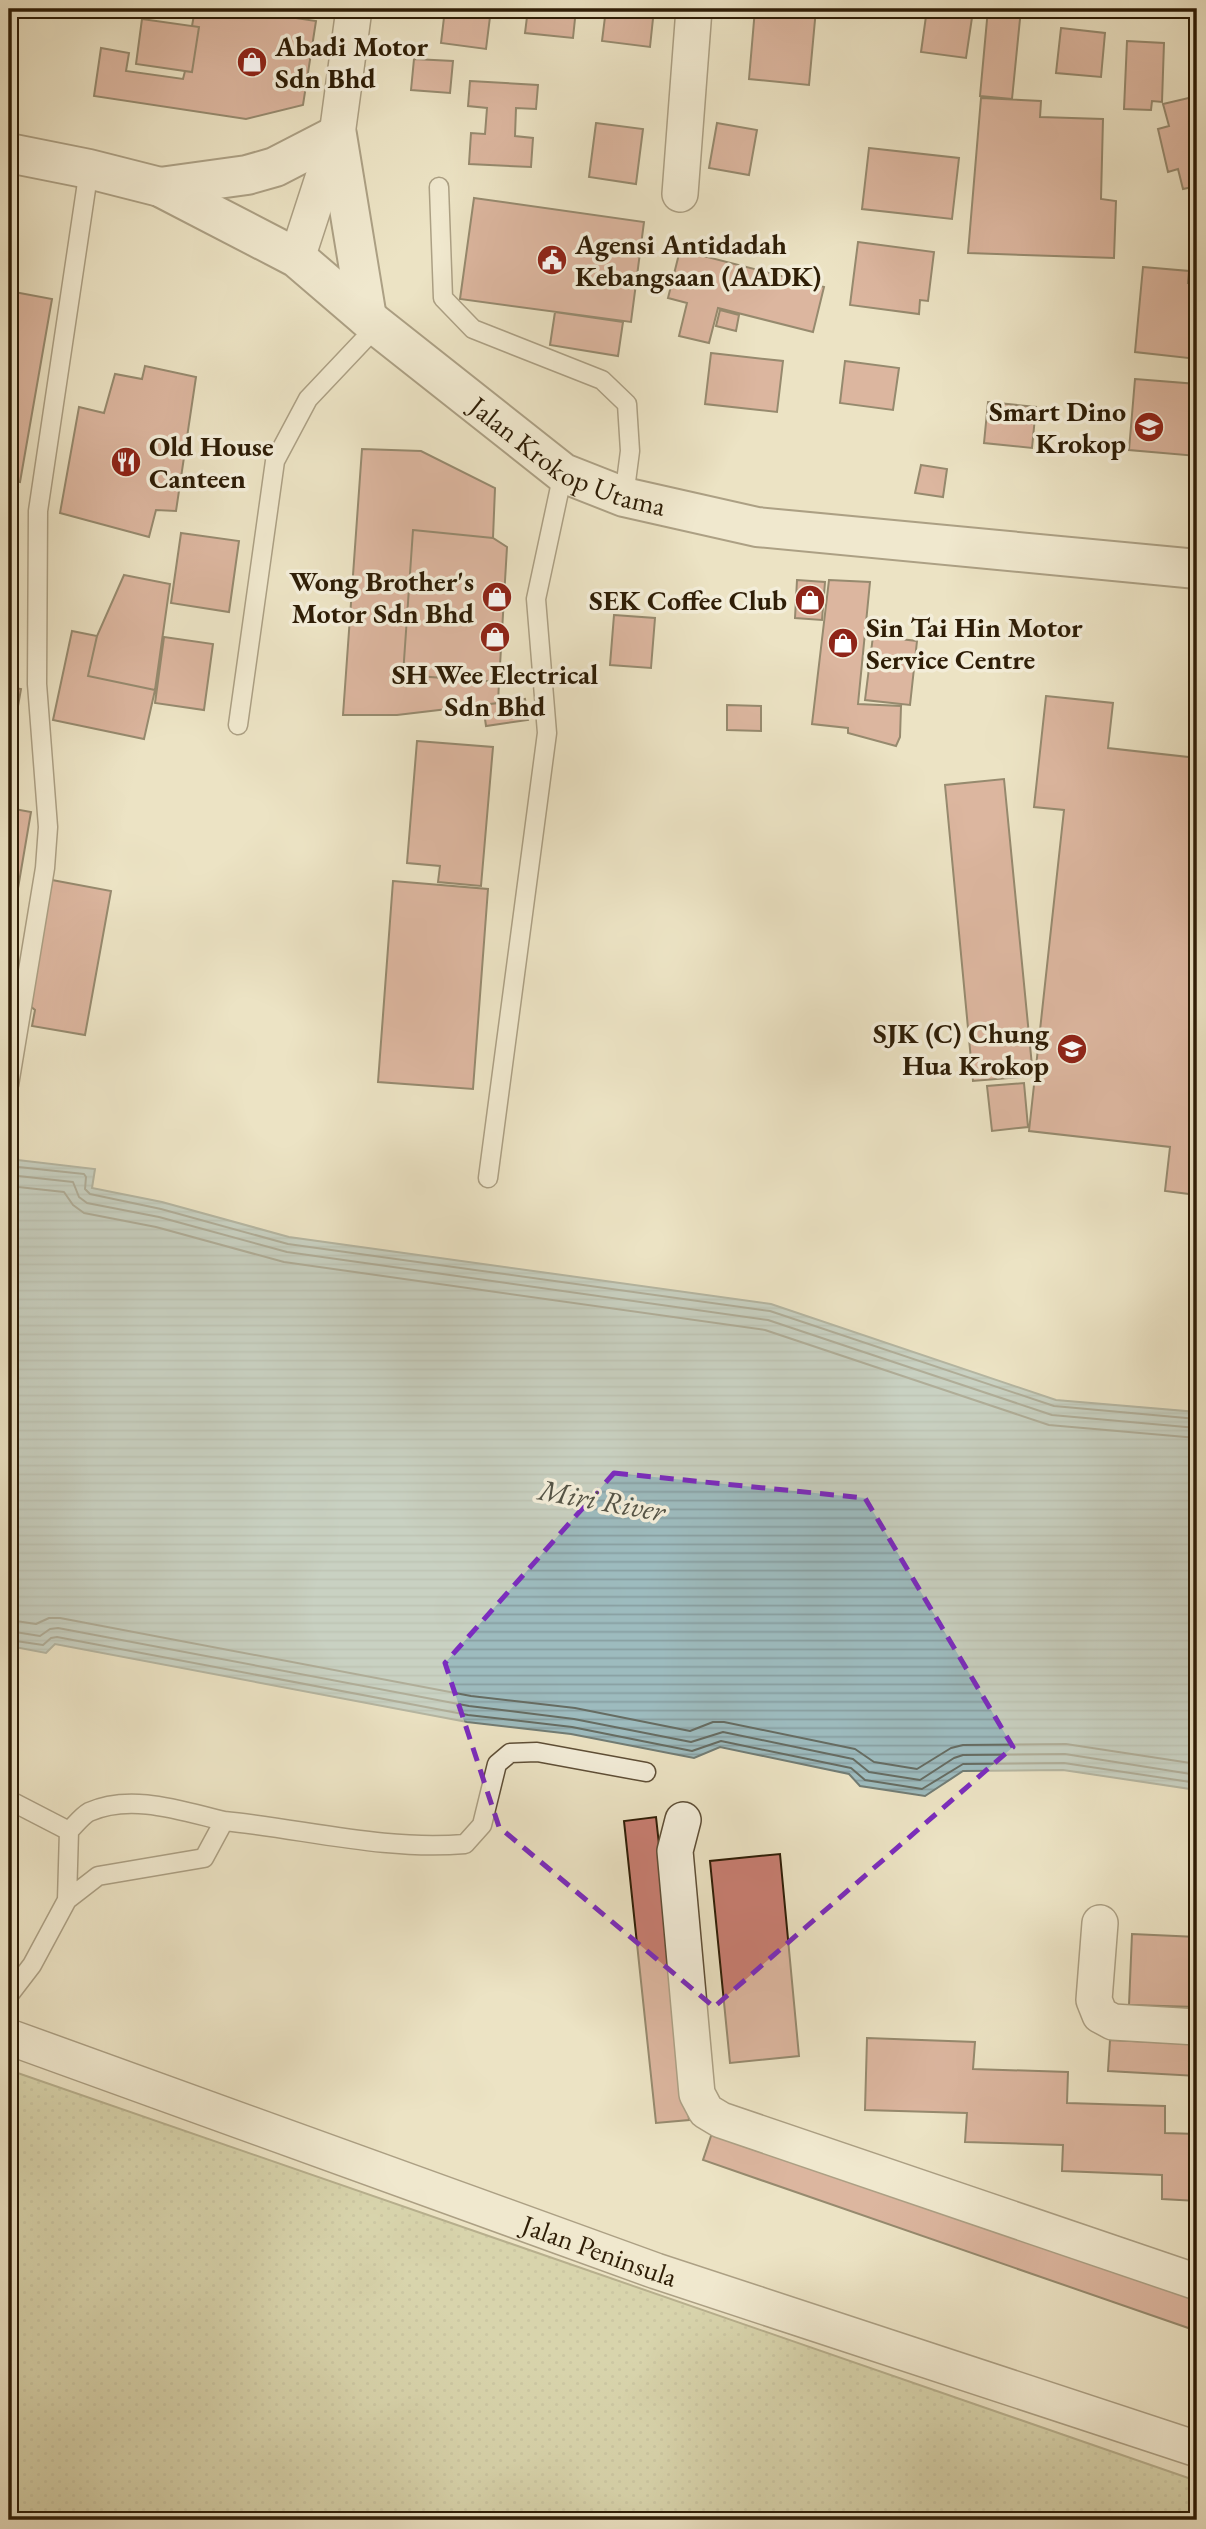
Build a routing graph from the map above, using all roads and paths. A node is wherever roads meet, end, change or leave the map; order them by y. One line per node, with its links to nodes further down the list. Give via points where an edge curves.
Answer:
1 (354, 9): 3 (street)
2 (694, 9): 8 (street)
3 (337, 135): 6 (street, via 275,167); 9 (street); 10 (street)
4 (9, 153): 5 (street, Jalan Krokop Utama)
5 (89, 169): 6 (street, Jalan Krokop Utama); 15 (lane, via 38,510 37,684 48,827)
6 (160, 187): 9 (street, Jalan Krokop Utama)
7 (439, 187): 12 (lane, via 443,298 473,328 603,380 626,404 630,451)
8 (680, 194)
9 (298, 258): 10 (street, Jalan Krokop Utama)
10 (372, 322): 11 (street, Jalan Krokop Utama); 14 (lane, via 308,399 275,461)
11 (562, 472): 12 (street, Jalan Krokop Utama); 16 (lane, via 536,599 547,733)
12 (624, 497): 13 (street, Jalan Krokop Utama, via 757,527)
13 (1197, 569)
14 (238, 724)
15 (9, 1084)
16 (488, 1178)
17 (646, 1772): 20 (lane, via 537,1752 510,1753 497,1764 482,1825 465,1844 434,1847)
18 (9, 1800): 21 (lane)
19 (683, 1820): 27 (street, via 675,1851 697,2094 706,2111 721,2120)
20 (224, 1821): 21 (lane, via 163,1807 124,1804 88,1813); 22 (lane, via 204,1858 98,1876)
21 (69, 1831): 22 (lane)
22 (66, 1900): 24 (lane, via 32,1965)
23 (1100, 1923): 25 (street, via 1094,2000 1100,2015 1113,2022)
24 (9, 1995)
25 (1197, 2027)
26 (9, 2037): 28 (street, Jalan Peninsula, via 656,2271)
27 (1197, 2282)
28 (1197, 2449)

